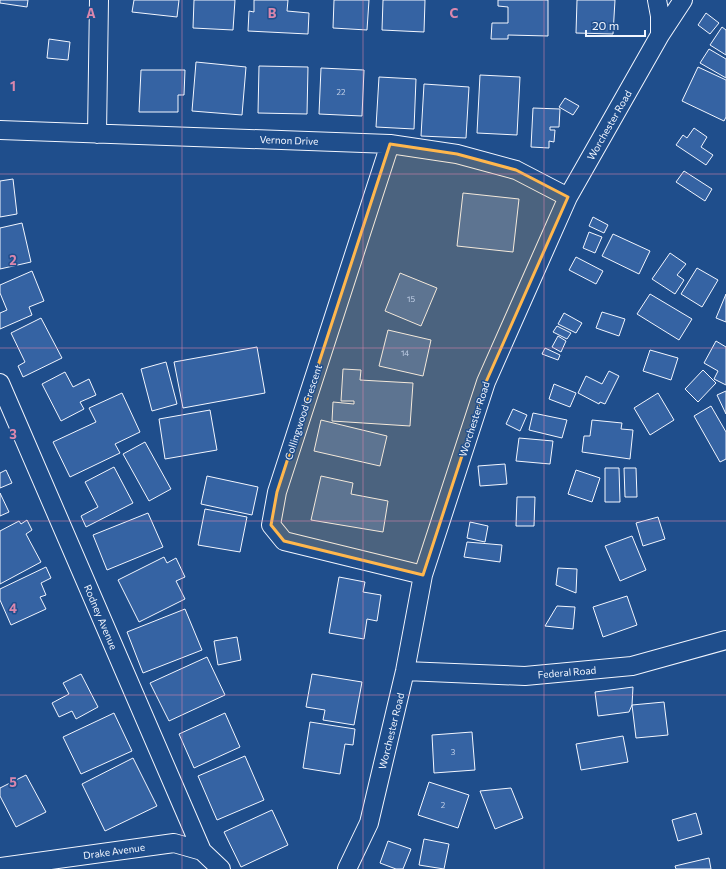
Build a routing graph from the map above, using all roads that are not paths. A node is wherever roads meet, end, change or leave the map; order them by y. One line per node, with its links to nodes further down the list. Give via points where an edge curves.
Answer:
1 (99, 0): 6 (street)
2 (657, 0): 4 (street)
3 (683, 0): 4 (street, Worchester Road)
4 (660, 35): 8 (street, Worchester Road)
5 (0, 130): 6 (street, Vernon Drive)
6 (97, 134): 7 (street, Vernon Drive)
7 (390, 144): 8 (street, Vernon Drive, via 457,154 516,170); 10 (street, Collingwood Crescent, via 277,492 271,525 284,541)
8 (568, 197): 10 (street, Worchester Road, via 486,382)
9 (0, 383): 13 (street, Rodney Avenue)
10 (423, 575): 12 (street, Worchester Road)
11 (726, 640): 12 (street, Federal Road, via 632,666 525,676)
12 (405, 671): 16 (street, Worchester Road, via 368,823)
13 (202, 851): 14 (street, Drake Avenue, via 174,843); 15 (street, Drake Avenue)
14 (0, 867)
15 (221, 869)
16 (347, 869)

